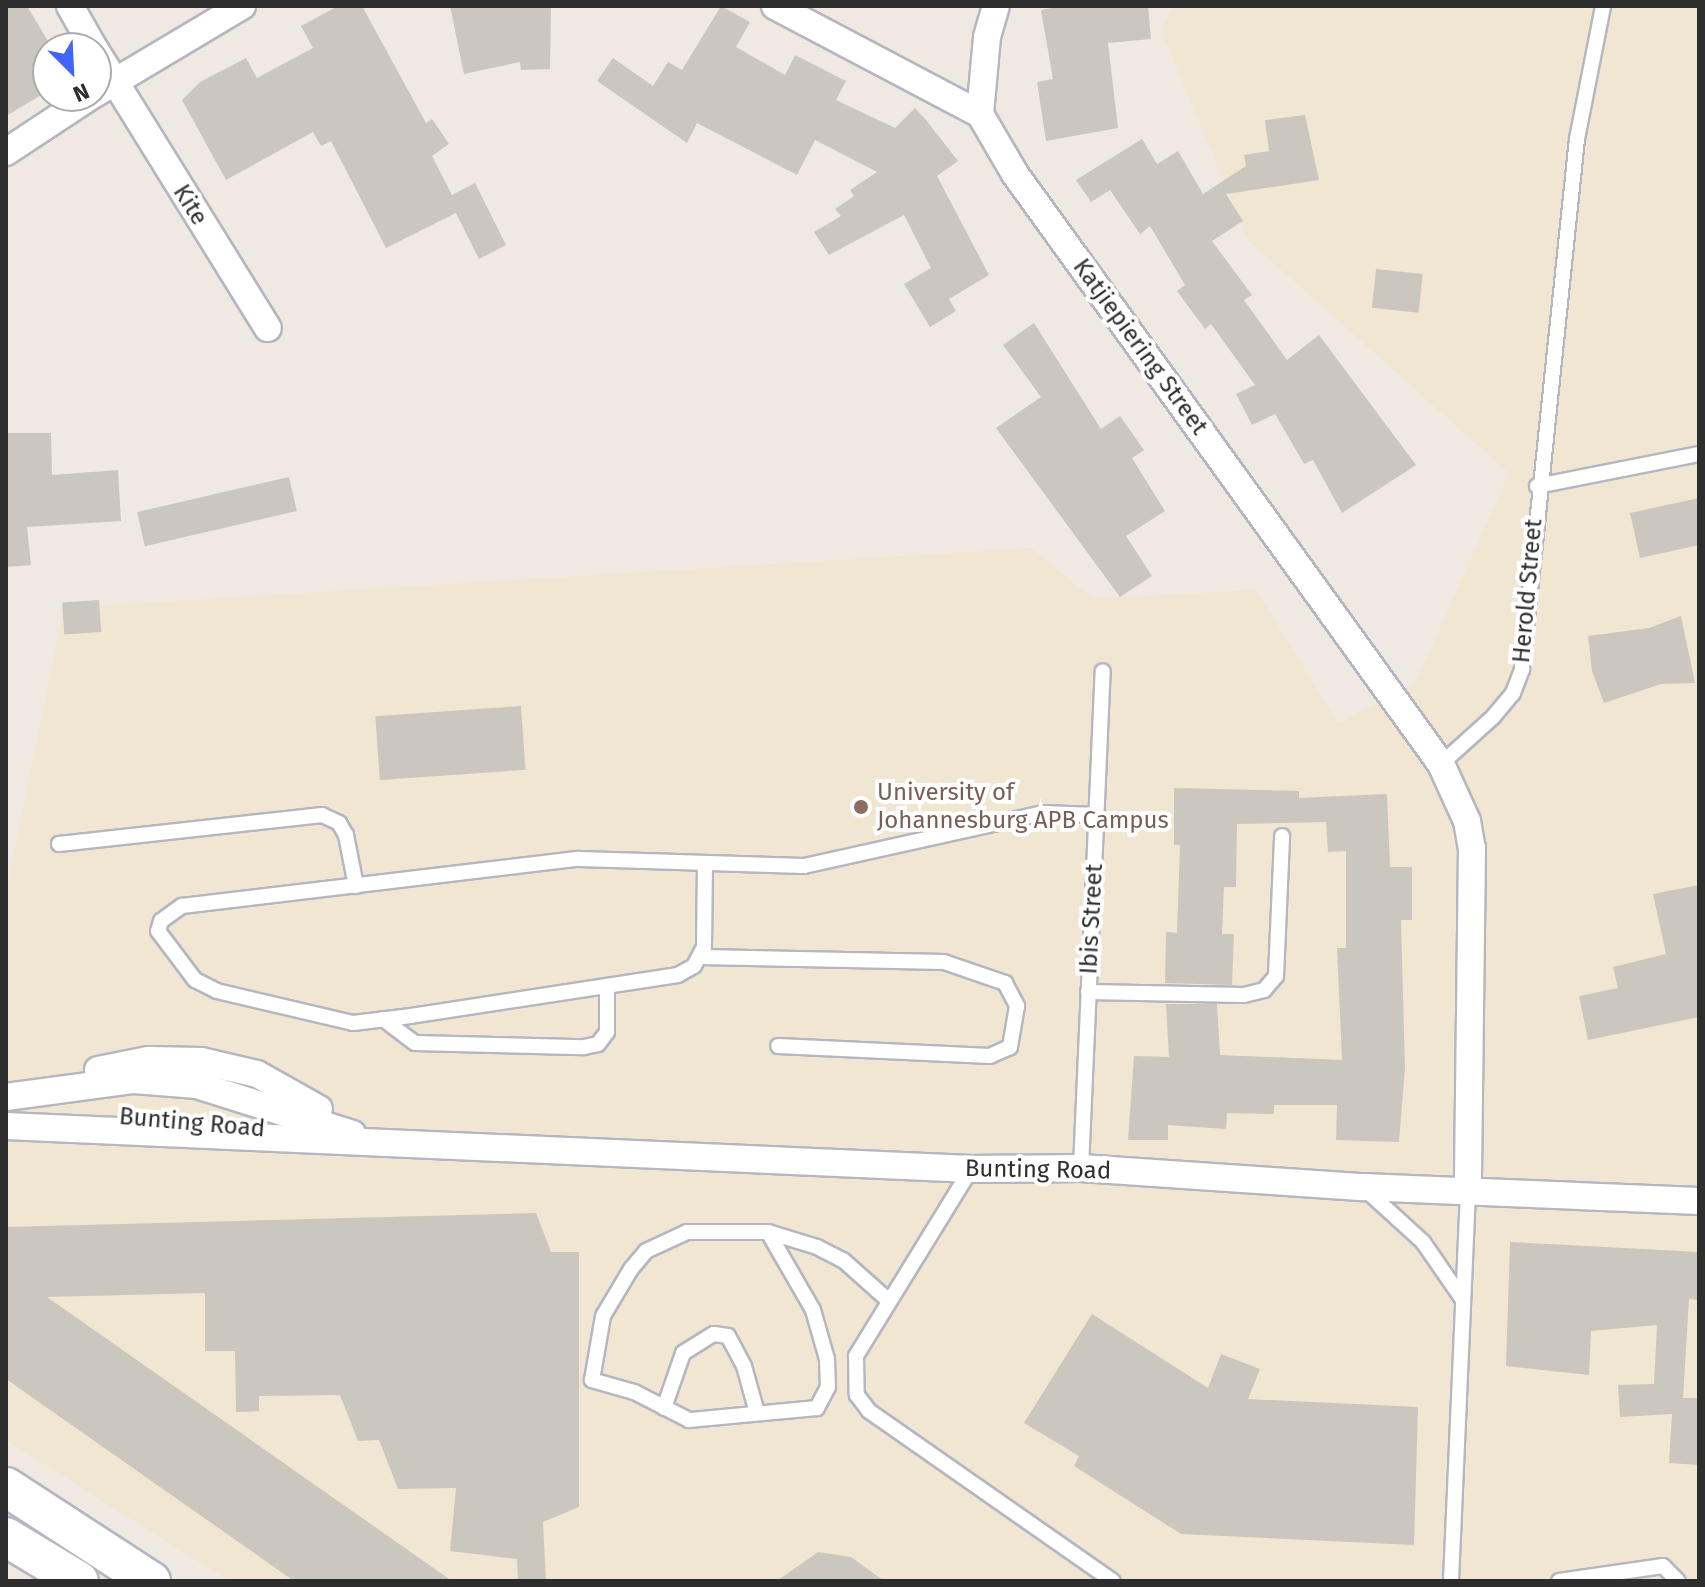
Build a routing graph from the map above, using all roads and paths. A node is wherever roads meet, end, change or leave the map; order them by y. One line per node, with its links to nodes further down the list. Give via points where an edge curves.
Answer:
1 (70, 6): 6 (street, Kite)
2 (242, 6): 7 (street)
3 (775, 6): 10 (street)
4 (996, 6): 10 (street, via 987,37)
5 (1603, 6): 14 (lane, Herold Street, via 1577,139)
6 (85, 32)
7 (112, 82)
8 (112, 99): 12 (street, Kite)
9 (67, 112): 11 (street)
10 (980, 114): 16 (street, Katjiepiering Street, via 1015,174)
11 (6, 152)
12 (268, 328)
13 (1699, 454): 14 (lane)
14 (1537, 486): 16 (lane, Herold Street, via 1522,669 1513,693 1493,717)
15 (1103, 671): 17 (lane, Ibis Street)
16 (1441, 764): 33 (street, via 1464,812 1472,848)
17 (1096, 815): 20 (lane, via 1043,813 804,866); 24 (lane, Ibis Street)
18 (1282, 836): 24 (lane, via 1276,976 1264,990 1244,995)
19 (59, 844): 21 (lane, via 322,815 339,823 346,835)
20 (705, 864): 21 (lane, via 579,859); 22 (lane)
21 (356, 886): 25 (lane, via 182,906 161,921 158,931 195,980 217,991 353,1023)
22 (701, 957): 23 (lane, via 678,975); 26 (lane, via 944,962 1005,983 1017,1006 1010,1047 990,1056)
23 (607, 989): 25 (lane); 25 (lane, via 607,1032 598,1044 584,1047 415,1043)
24 (1088, 992): 30 (lane, Ibis Street)
25 (383, 1019)
26 (778, 1046)
27 (6, 1097): 29 (street, Bunting Road, via 134,1080 197,1085)
28 (6, 1124): 29 (street, Bunting Road, via 151,1118)
29 (378, 1143): 31 (street, Bunting Road)
30 (1081, 1168): 31 (street, Bunting Road); 32 (street, Bunting Road)
31 (971, 1169): 37 (lane)
32 (1363, 1187): 33 (street, Bunting Road); 36 (lane, via 1416,1233)
33 (1468, 1191): 34 (street, Bunting Road); 36 (lane)
34 (1699, 1201)
35 (768, 1232): 37 (lane, via 843,1260); 38 (lane, via 712,1228 663,1240 646,1251 616,1293 603,1316 592,1380); 39 (lane, via 813,1310 827,1359 828,1387 817,1408)
36 (1463, 1300): 45 (lane)
37 (889, 1301): 44 (lane, via 856,1356 857,1395 869,1411)
38 (664, 1408): 39 (lane, via 689,1420); 39 (lane, via 683,1353 714,1334 728,1336 739,1356)
39 (757, 1413)
40 (6, 1487): 43 (main road)
41 (6, 1537): 42 (main road)
42 (79, 1581)
43 (151, 1581)
44 (1113, 1581)
45 (1451, 1581)
46 (1559, 1581): 47 (lane, via 1663,1566)
47 (1678, 1581)

